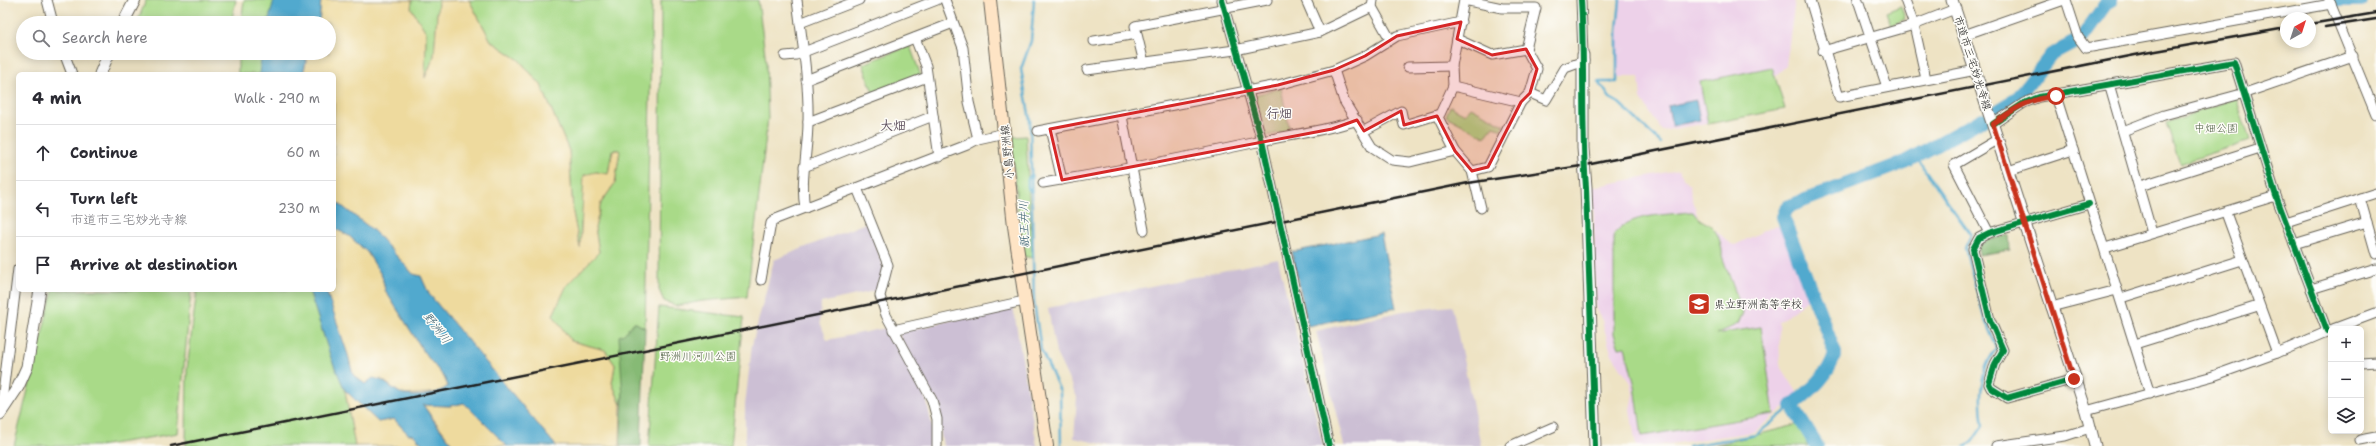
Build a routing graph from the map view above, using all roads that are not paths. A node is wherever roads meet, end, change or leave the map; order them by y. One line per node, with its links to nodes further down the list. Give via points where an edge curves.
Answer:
1 (47, 0): 20 (street)
2 (135, 0): 21 (street)
3 (797, 0): 23 (street)
4 (859, 0): 23 (street)
5 (937, 0): 37 (street)
6 (945, 0): 24 (street)
7 (990, 0): 73 (main road, 小島野洲線)
8 (1267, 0): 17 (street)
9 (1306, 0): 26 (street)
10 (1464, 0): 22 (street); 34 (street, via 1502,8 1536,8)
11 (1581, 0): 40 (street)
12 (1810, 0): 36 (street)
13 (1858, 0): 29 (street)
14 (1905, 0): 25 (street)
15 (2065, 0): 16 (street, via 2080,40 2086,48); 28 (street)
16 (2330, 2): 39 (street)
17 (1223, 4): 27 (street, via 1135,26); 35 (street)
18 (1373, 4): 26 (street); 31 (street)
19 (1954, 4): 25 (street); 28 (street, 市道市三宅妙光寺線)
20 (51, 16)
21 (127, 16)
22 (1461, 22): 31 (street); 32 (street)
23 (800, 23): 37 (street)
24 (953, 23): 30 (street); 74 (street, via 963,48 969,102)
25 (1914, 25): 29 (street); 52 (street)
26 (1320, 32): 35 (street)
27 (1137, 34): 33 (street); 43 (street)
28 (1964, 34): 48 (street, 市道市三宅妙光寺線)
29 (1870, 37): 36 (street); 56 (street)
30 (915, 38): 51 (street, via 926,66); 53 (street)
31 (1390, 39): 47 (street, via 1366,56)
32 (1458, 39): 34 (street, via 1492,55); 44 (street)
33 (1094, 41)
34 (1526, 49): 58 (street, via 1537,69)
35 (1235, 50): 43 (street); 57 (street)
36 (1823, 51): 56 (street, via 1838,97)
37 (804, 52): 38 (street); 53 (street)
38 (785, 56)
39 (2353, 56): 59 (street); 63 (street)
40 (1583, 58): 58 (street, via 1565,68 1546,100); 136 (street, via 1583,148)
41 (67, 60): 49 (street)
42 (107, 60): 50 (street)
43 (1144, 63): 46 (street)
44 (1452, 66): 45 (street); 55 (street)
45 (1408, 67)
46 (1087, 70)
47 (1334, 70): 57 (street); 66 (street, via 1344,101)
48 (1976, 70): 52 (street); 68 (street, 市道市三宅妙光寺線)
49 (71, 72)
50 (101, 72)
51 (927, 77): 64 (street); 67 (street)
52 (1926, 79): 56 (street)
53 (806, 80): 67 (street)
54 (2109, 84): 59 (street, via 2234,62); 60 (street); 72 (street)
55 (1453, 86): 61 (street); 62 (street, via 1442,111)
56 (1887, 87)
57 (1247, 91): 65 (street); 76 (street)
58 (1530, 93): 61 (street)
59 (2245, 93): 72 (street, via 2164,115); 77 (street)
60 (2056, 96): 68 (street, via 2039,97 2024,103); 78 (street)
61 (1521, 102): 83 (street, via 1488,167)
62 (1437, 115): 71 (street, via 1404,125 1401,111); 79 (street)
63 (2376, 115)
64 (933, 116): 80 (street); 81 (street)
65 (1122, 116): 69 (street); 82 (street)
66 (1357, 120): 71 (street); 76 (street, via 1332,129)
67 (808, 122): 81 (street)
68 (1993, 124): 75 (street, 市道市三宅妙光寺線)
69 (1050, 129): 70 (street); 85 (street)
70 (1038, 131)
71 (1364, 131): 79 (street, via 1372,147 1392,160 1410,162)
72 (2124, 131): 87 (street)
73 (1005, 133): 74 (street); 112 (main road, 小島野洲線)
74 (978, 139): 80 (street)
75 (1998, 139): 84 (street, 市道市三宅妙光寺線); 100 (street, via 1954,165)
76 (1262, 141): 82 (street); 134 (street)
77 (2260, 148): 87 (street); 90 (street)
78 (2073, 150): 84 (street); 92 (street)
79 (1455, 151): 83 (street)
80 (938, 156): 88 (street)
81 (804, 167): 93 (street)
82 (1133, 168): 85 (street); 99 (street)
83 (1472, 171): 94 (street)
84 (2008, 171): 98 (street, 市道市三宅妙光寺線)
85 (1062, 180): 86 (street)
86 (1043, 184)
87 (2140, 186): 101 (street)
88 (857, 188): 93 (street); 118 (street, via 888,265 880,296)
89 (2376, 193): 91 (street)
90 (2276, 196): 95 (street); 96 (street)
91 (2360, 198): 96 (street); 97 (street)
92 (2089, 204): 98 (street); 103 (street)
93 (805, 208): 107 (street, via 771,223)
94 (1481, 208)
95 (2226, 213): 101 (street); 105 (street)
96 (2286, 222): 102 (street)
97 (2367, 222): 102 (street); 104 (street)
98 (2026, 224): 100 (street); 114 (street, 市道市三宅妙光寺線)
99 (1144, 230)
100 (1989, 233): 124 (street, via 1979,238 1973,249 1990,320 2003,350 1995,364 1989,384 1991,388 2007,398)
101 (2152, 233): 103 (street)
102 (2294, 244): 109 (street)
103 (2106, 248): 111 (street)
104 (2376, 254)
105 (2242, 260): 111 (street); 113 (street)
106 (2376, 269): 109 (street)
107 (761, 280)
108 (16, 286): 126 (street)
109 (2311, 289): 116 (street)
110 (40, 292): 126 (street, via 27,366 18,387)
111 (2119, 294): 114 (street); 120 (street)
112 (1024, 301): 118 (street); 133 (main road, 小島野洲線)
113 (2258, 306): 120 (street); 121 (street)
114 (2051, 307): 124 (street, 市道市三宅妙光寺線)
115 (2376, 313): 117 (street)
116 (2328, 326)
117 (2348, 326)
118 (894, 330): 132 (street, via 932,400 937,419)
119 (2328, 331): 121 (street)
120 (2135, 344): 125 (street)
121 (2277, 353): 125 (street, via 2213,376)
122 (2376, 362): 123 (street)
123 (2364, 363)
124 (2074, 379): 127 (street, 市道市三宅妙光寺線)
125 (2150, 394): 127 (street)
126 (2, 410)
127 (2086, 411): 129 (street, 市道市三宅妙光寺線)
128 (1553, 427): 135 (street)
129 (2090, 428): 137 (street, via 2065,436); 138 (street, 市道市三宅妙光寺線)
130 (2376, 437): 131 (street)
131 (2360, 440)
132 (937, 446)
133 (1047, 446)
134 (1329, 446)
135 (1510, 446)
136 (1595, 446)
137 (1996, 446)
138 (2095, 446)

